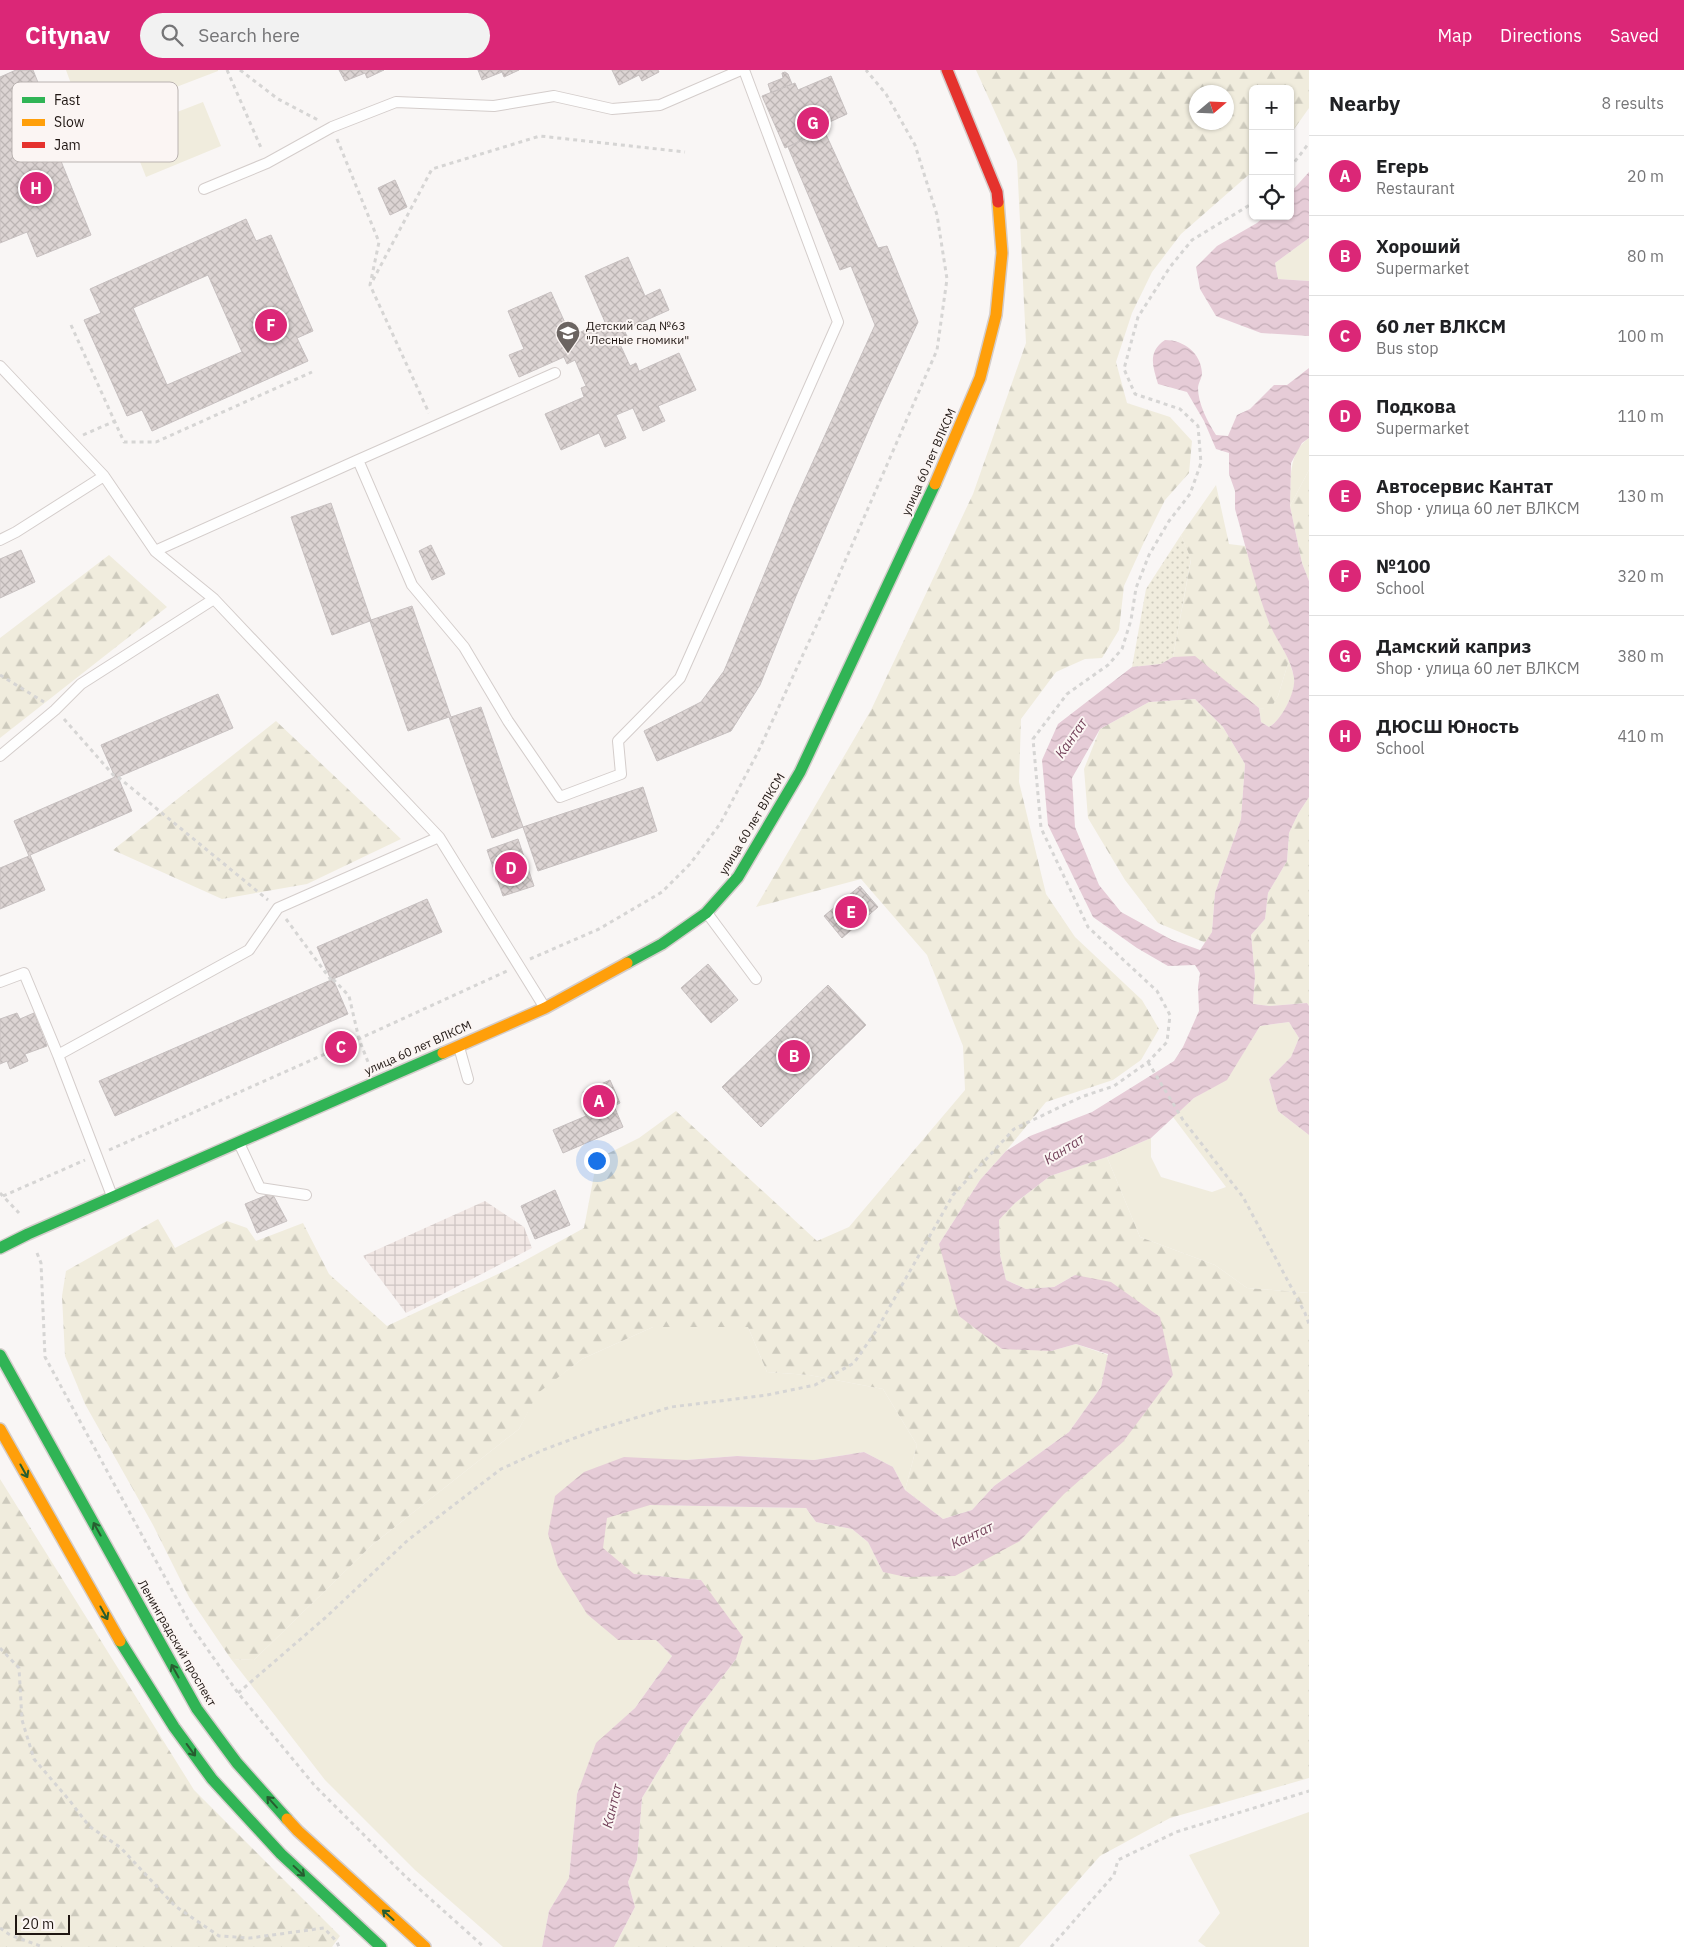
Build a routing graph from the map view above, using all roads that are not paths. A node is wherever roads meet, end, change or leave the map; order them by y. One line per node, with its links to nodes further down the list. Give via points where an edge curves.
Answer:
1 (743, 70): 3 (lane, via 660,105 612,109 554,96 494,106 396,102 332,127 267,163); 6 (lane, via 838,322 680,678 618,741 621,774 560,797 508,721 464,648 412,585)
2 (947, 70): 13 (street, улица 60 лет ВЛКСМ, via 997,192 1001,262 996,315 980,378 928,500 800,772 738,877)
3 (204, 189)
4 (0, 366): 7 (lane)
5 (555, 373): 6 (lane)
6 (358, 460): 9 (lane)
7 (104, 476): 8 (lane); 9 (lane)
8 (0, 540)
9 (156, 551): 10 (lane)
10 (214, 599): 11 (lane, via 80,684 55,710); 12 (lane)
11 (0, 756)
12 (439, 837): 16 (lane); 18 (lane, via 278,908 249,950)
13 (706, 913): 14 (lane); 16 (street, улица 60 лет ВЛКСМ, via 662,944)
14 (756, 979)
15 (0, 982): 18 (lane, via 24,973)
16 (544, 1008): 17 (street, улица 60 лет ВЛКСМ)
17 (458, 1046): 19 (lane); 20 (street, улица 60 лет ВЛКСМ)
18 (58, 1055): 22 (lane)
19 (468, 1079)
20 (239, 1142): 21 (lane, via 260,1188); 22 (street, улица 60 лет ВЛКСМ)
21 (306, 1195)
22 (112, 1197): 23 (street, улица 60 лет ВЛКСМ)
23 (0, 1248)
24 (0, 1355): 27 (street, Ленинградский проспект, one-way to 24, via 298,1831 237,1763 197,1709)
25 (0, 1429): 26 (street, one-way to 26, via 132,1662 212,1779 282,1854)
26 (381, 1947)
27 (425, 1947)

